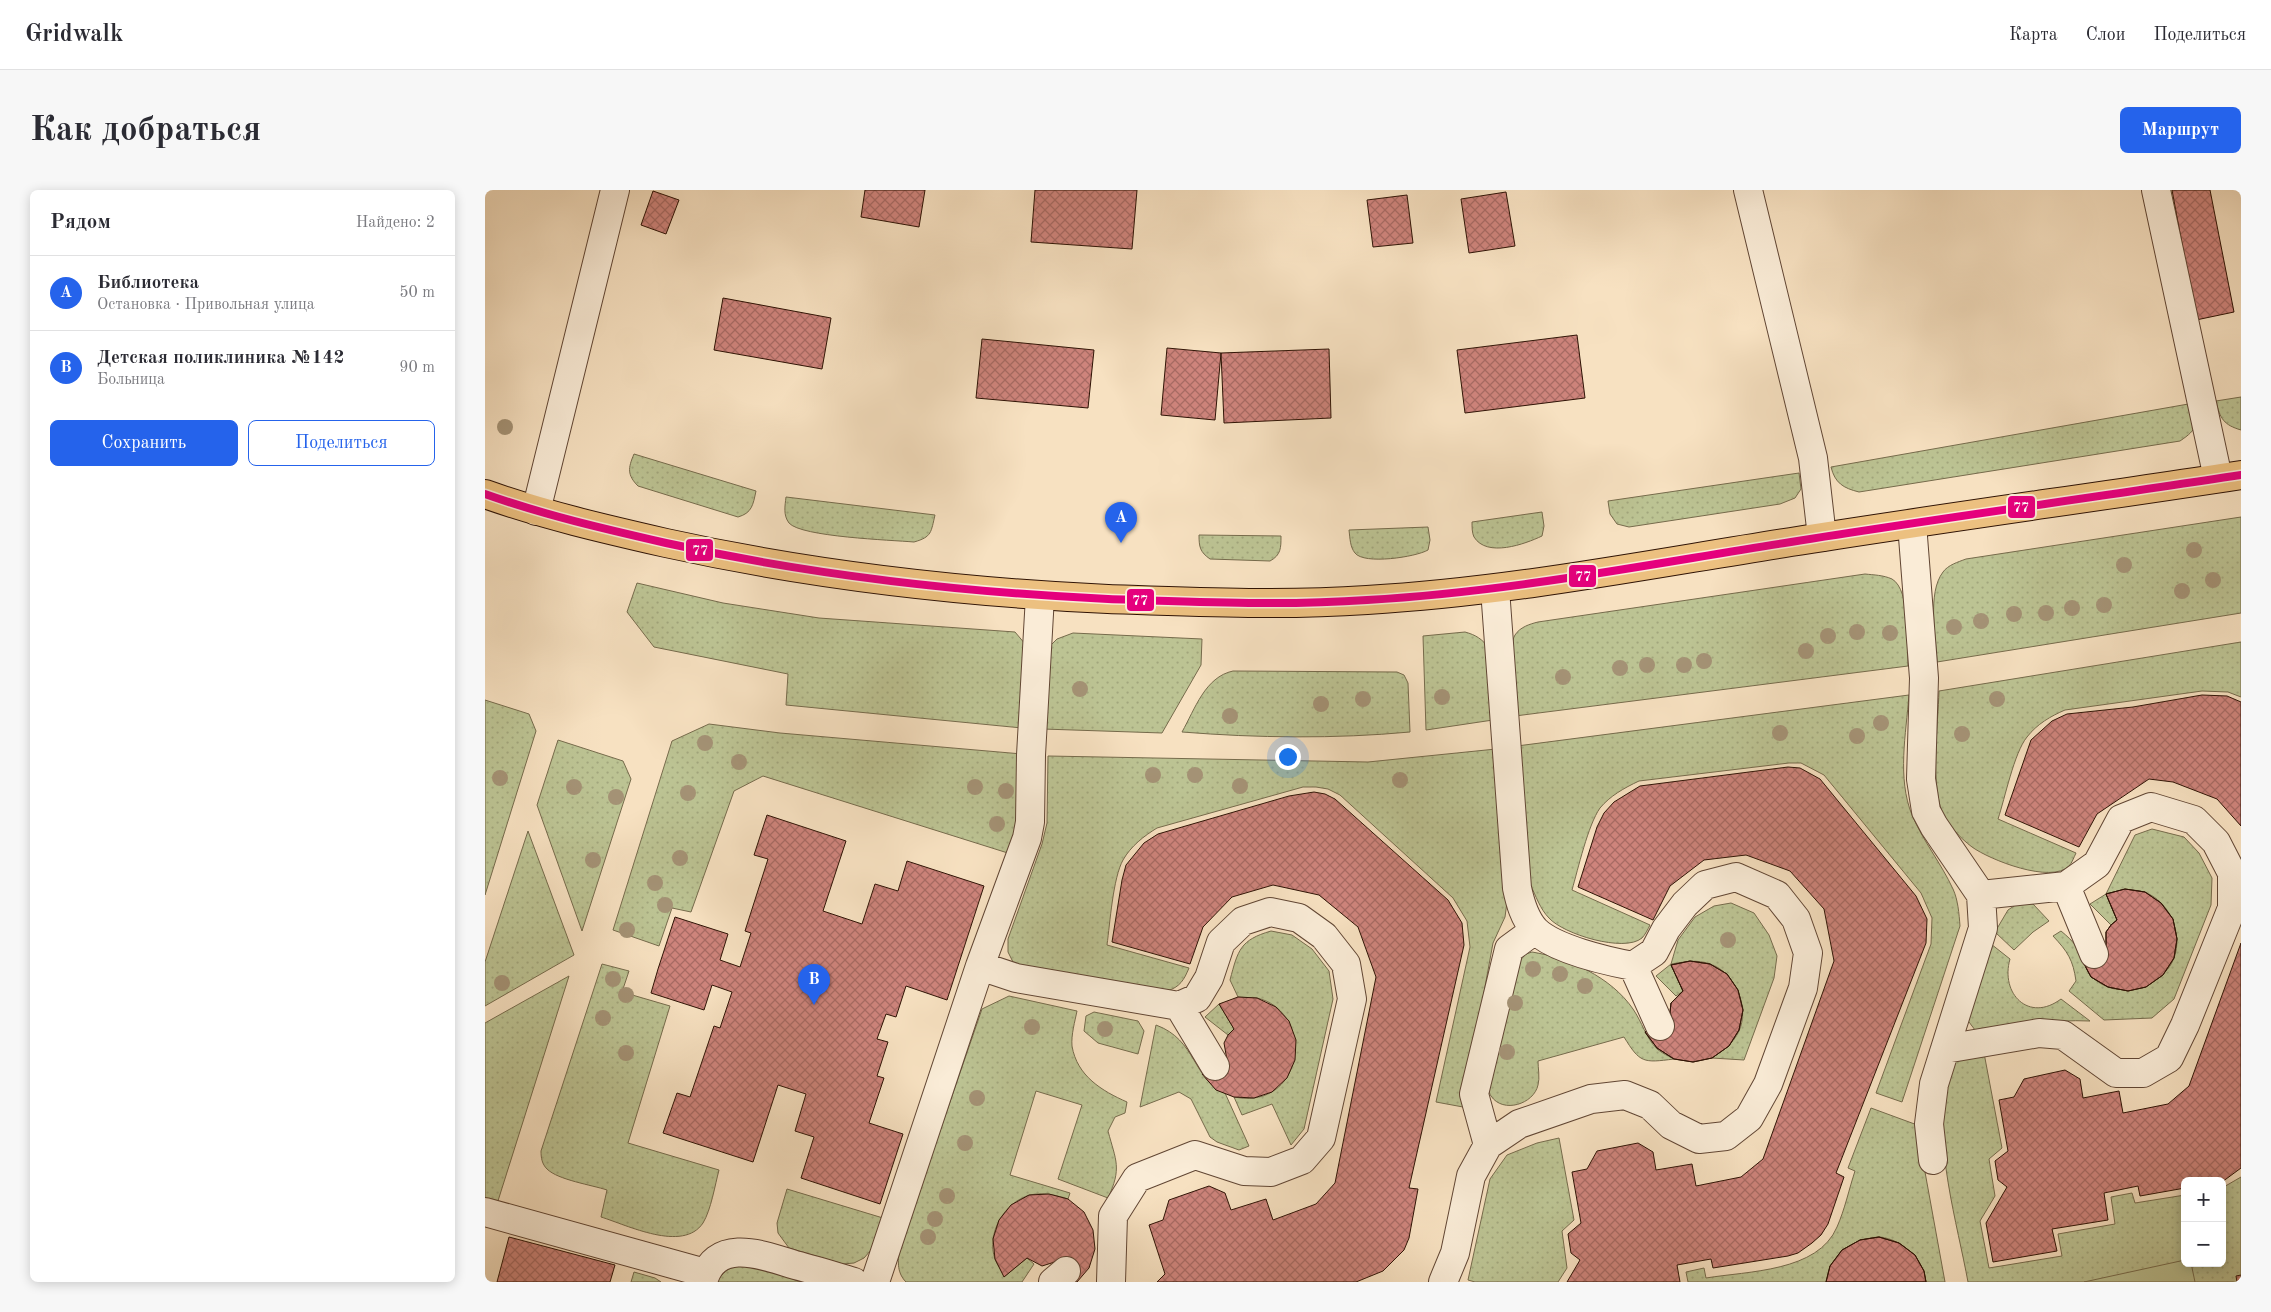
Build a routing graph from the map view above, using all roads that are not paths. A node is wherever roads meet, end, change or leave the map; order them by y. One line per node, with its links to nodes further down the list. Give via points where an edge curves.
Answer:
1 (615, 190): 6 (street)
2 (1748, 190): 8 (street, via 1813,458)
3 (2156, 190): 4 (street)
4 (2229, 477): 7 (main road)
5 (486, 499): 6 (main road)
6 (536, 511): 10 (main road, via 729,557 822,573 921,586)
7 (1912, 524): 8 (main road); 12 (street, via 1924,678 1923,796 1933,826)
8 (1822, 537): 9 (main road)
9 (1495, 589): 10 (main road, via 1320,603 1198,603); 13 (street, via 1517,888 1522,908)
10 (1040, 596): 15 (street, via 1030,822)
11 (2066, 886): 12 (street); 14 (street); 19 (street, via 2097,864 2121,819 2151,808 2194,820 2216,842 2232,873 2232,908 2169,1058 2143,1073 2116,1073 2063,1036 2039,1033)
12 (1981, 894): 19 (street, via 1983,928)
13 (1535, 930): 16 (street, via 1593,958); 21 (street, via 1509,948 1474,1094)
14 (2094, 954)
15 (980, 966): 17 (street, via 1016,978); 26 (street)
16 (1633, 966): 18 (street); 21 (street, via 1654,952 1685,904 1705,885 1736,877 1777,895 1796,919 1808,953 1803,988 1768,1084 1749,1118 1726,1136 1699,1139 1671,1125 1650,1105 1625,1095 1591,1099 1549,1112 1519,1124)
17 (1179, 1006): 20 (street); 27 (street, via 1197,998 1209,978 1221,942 1243,921 1270,912 1299,918 1324,936 1346,964 1351,999 1321,1138 1302,1160 1271,1172 1244,1171 1195,1155 1137,1178 1113,1216)
18 (1660, 1026)
19 (1945, 1049): 22 (street, via 1934,1084 1929,1124)
20 (1215, 1066)
21 (1488, 1145): 28 (street, via 1471,1176 1455,1253)
22 (1933, 1160)
23 (485, 1212): 24 (street)
24 (704, 1277): 25 (street, via 715,1261 733,1253 751,1252)
25 (854, 1282)
26 (875, 1282)
27 (1111, 1282)
28 (1443, 1282)

